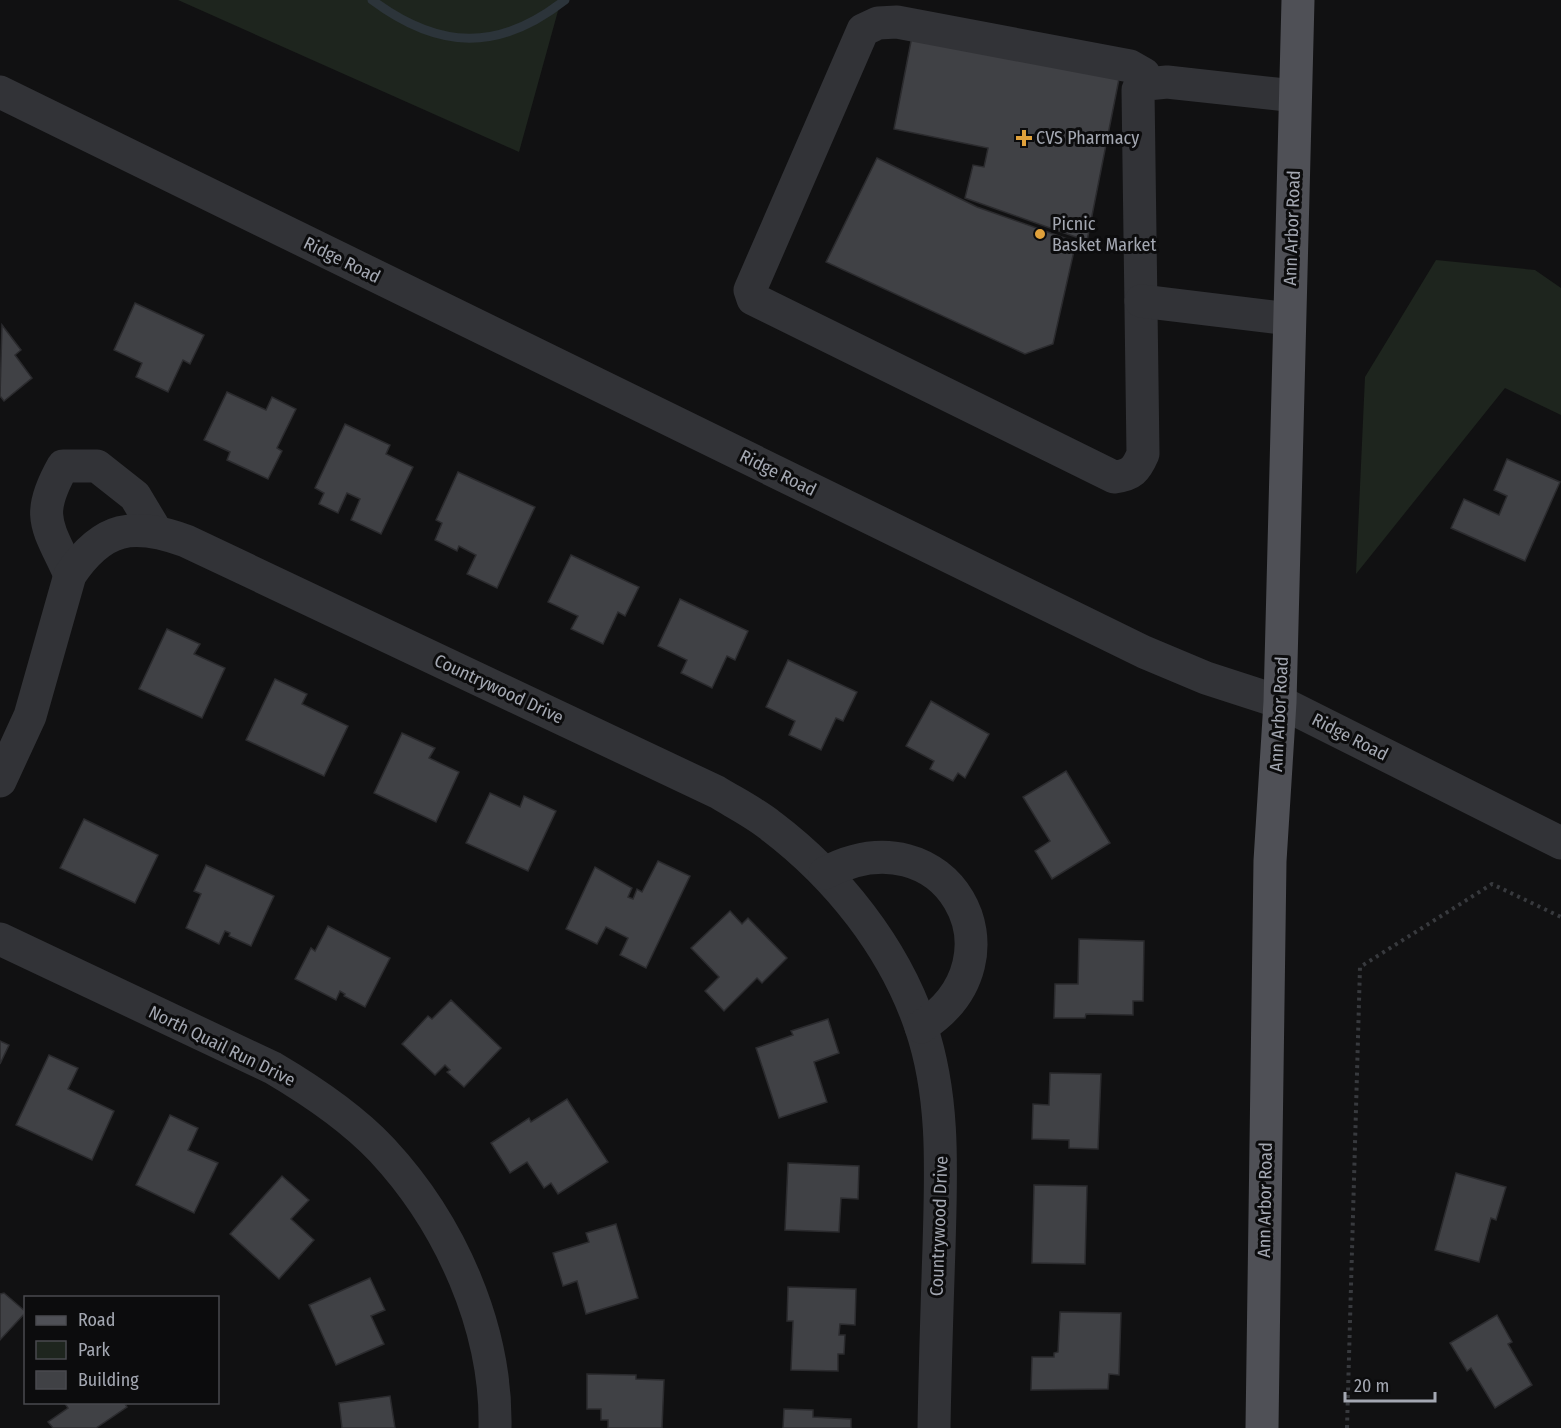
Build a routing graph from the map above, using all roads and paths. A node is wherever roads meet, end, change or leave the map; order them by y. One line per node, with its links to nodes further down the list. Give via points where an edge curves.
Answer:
1 (1298, 0): 4 (main road, Ann Arbor Road)
2 (1147, 84): 4 (street, via 1167,82); 5 (street, via 1138,90); 5 (street, via 1144,74 1130,66 897,22 878,23 862,30 750,290 753,298 1114,477 1128,476 1143,454)
3 (0, 92): 9 (street, Ridge Road, via 1144,652 1206,678)
4 (1295, 96): 6 (main road, Ann Arbor Road)
5 (1141, 301): 6 (street)
6 (1289, 319): 9 (main road, Ann Arbor Road)
7 (156, 531): 8 (street, Countrywood Drive, via 125,531 97,543); 8 (street, via 135,496 97,466 63,466 45,506 48,526); 12 (street, Countrywood Drive, via 186,541 717,792 770,825)
8 (70, 575): 10 (street, Countrywood Drive, via 30,716)
9 (1281, 702): 11 (street, Ridge Road); 18 (main road, Ann Arbor Road, via 1270,873)
10 (0, 781)
11 (1561, 843)
12 (825, 873): 15 (street, Countrywood Drive, via 886,954); 15 (street, via 846,862 885,856 907,859 935,873 959,898 971,939 970,961 952,999 940,1015)
13 (1561, 917): 19 (path, via 1492,884 1360,967)
14 (0, 939): 16 (street, North Quail Run Drive, via 273,1068 345,1116 381,1150 414,1188 447,1241 468,1286 483,1333)
15 (921, 1027): 17 (street, Countrywood Drive, via 936,1095 941,1148)
16 (495, 1428)
17 (934, 1428)
18 (1262, 1428)
19 (1347, 1428)

